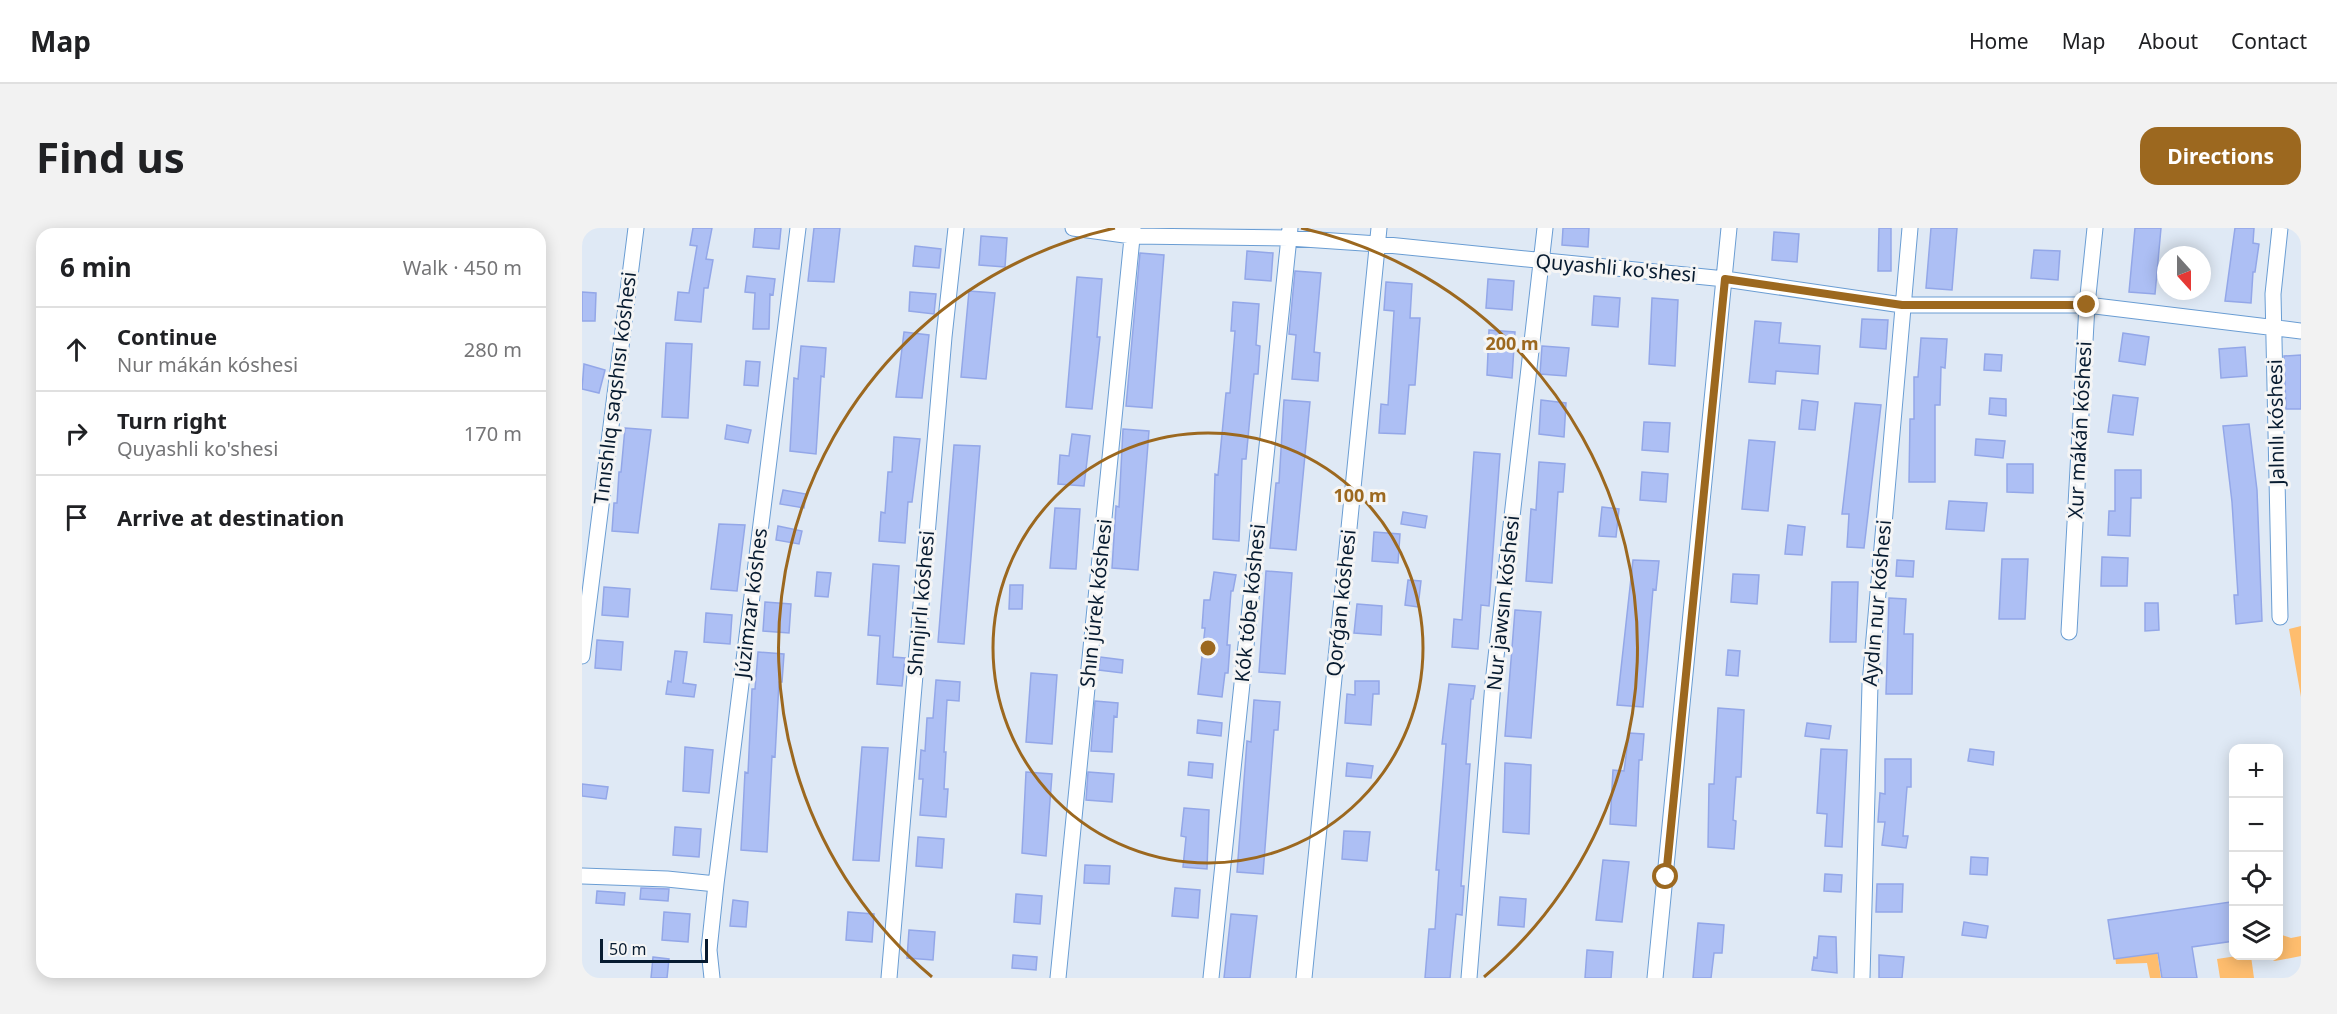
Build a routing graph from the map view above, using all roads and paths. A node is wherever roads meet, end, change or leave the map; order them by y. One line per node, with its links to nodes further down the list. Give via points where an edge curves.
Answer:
1 (636, 228): 22 (street, Tınıshlıq saqshısı kóshesi)
2 (798, 228): 24 (street, Júzimzar kóshes)
3 (956, 228): 26 (street, Shınjırlı kóshesi)
4 (1073, 228): 11 (street, Quyashli ko'shesi)
5 (1379, 228): 13 (street, Qorǵan kóshesi)
6 (1545, 228): 14 (street, Nur jawsın kóshesi)
7 (1729, 228): 15 (street)
8 (1910, 228): 16 (street, Aydın nur kóshesi)
9 (2095, 228): 17 (street, Xur mákán kóshesi)
10 (2280, 228): 18 (street, Jalnılı kóshesi, via 2273,294)
11 (1132, 232): 12 (street, Quyashli ko'shesi); 27 (street, Shın júrek kóshesi)
12 (1289, 233): 13 (street, Quyashli ko'shesi); 28 (street, Kók tóbe kóshesi)
13 (1377, 244): 14 (street, Quyashli ko'shesi); 29 (street, Qorǵan kóshesi)
14 (1541, 261): 15 (street, Quyashli ko'shesi); 30 (street, Nur jawsın kóshesi, via 1493,683)
15 (1725, 279): 16 (street, Quyashli ko'shesi); 31 (street)
16 (1902, 305): 17 (street, Quyashli ko'shesi); 32 (street, Aydın nur kóshesi, via 1870,684)
17 (2087, 305): 18 (street, Quyashli ko'shesi); 21 (street, Xur mákán kóshesi)
18 (2275, 326): 19 (street, Quyashli ko'shesi); 20 (street, Jalnılı kóshesi)
19 (2301, 330)
20 (2280, 617)
21 (2069, 632)
22 (582, 656)
23 (582, 876): 24 (street)
24 (716, 884): 25 (street, Júzimzar kóshes, via 709,950)
25 (712, 978)
26 (889, 978)
27 (1058, 978)
28 (1211, 978)
29 (1304, 978)
30 (1469, 978)
31 (1655, 978)
32 (1862, 978)

